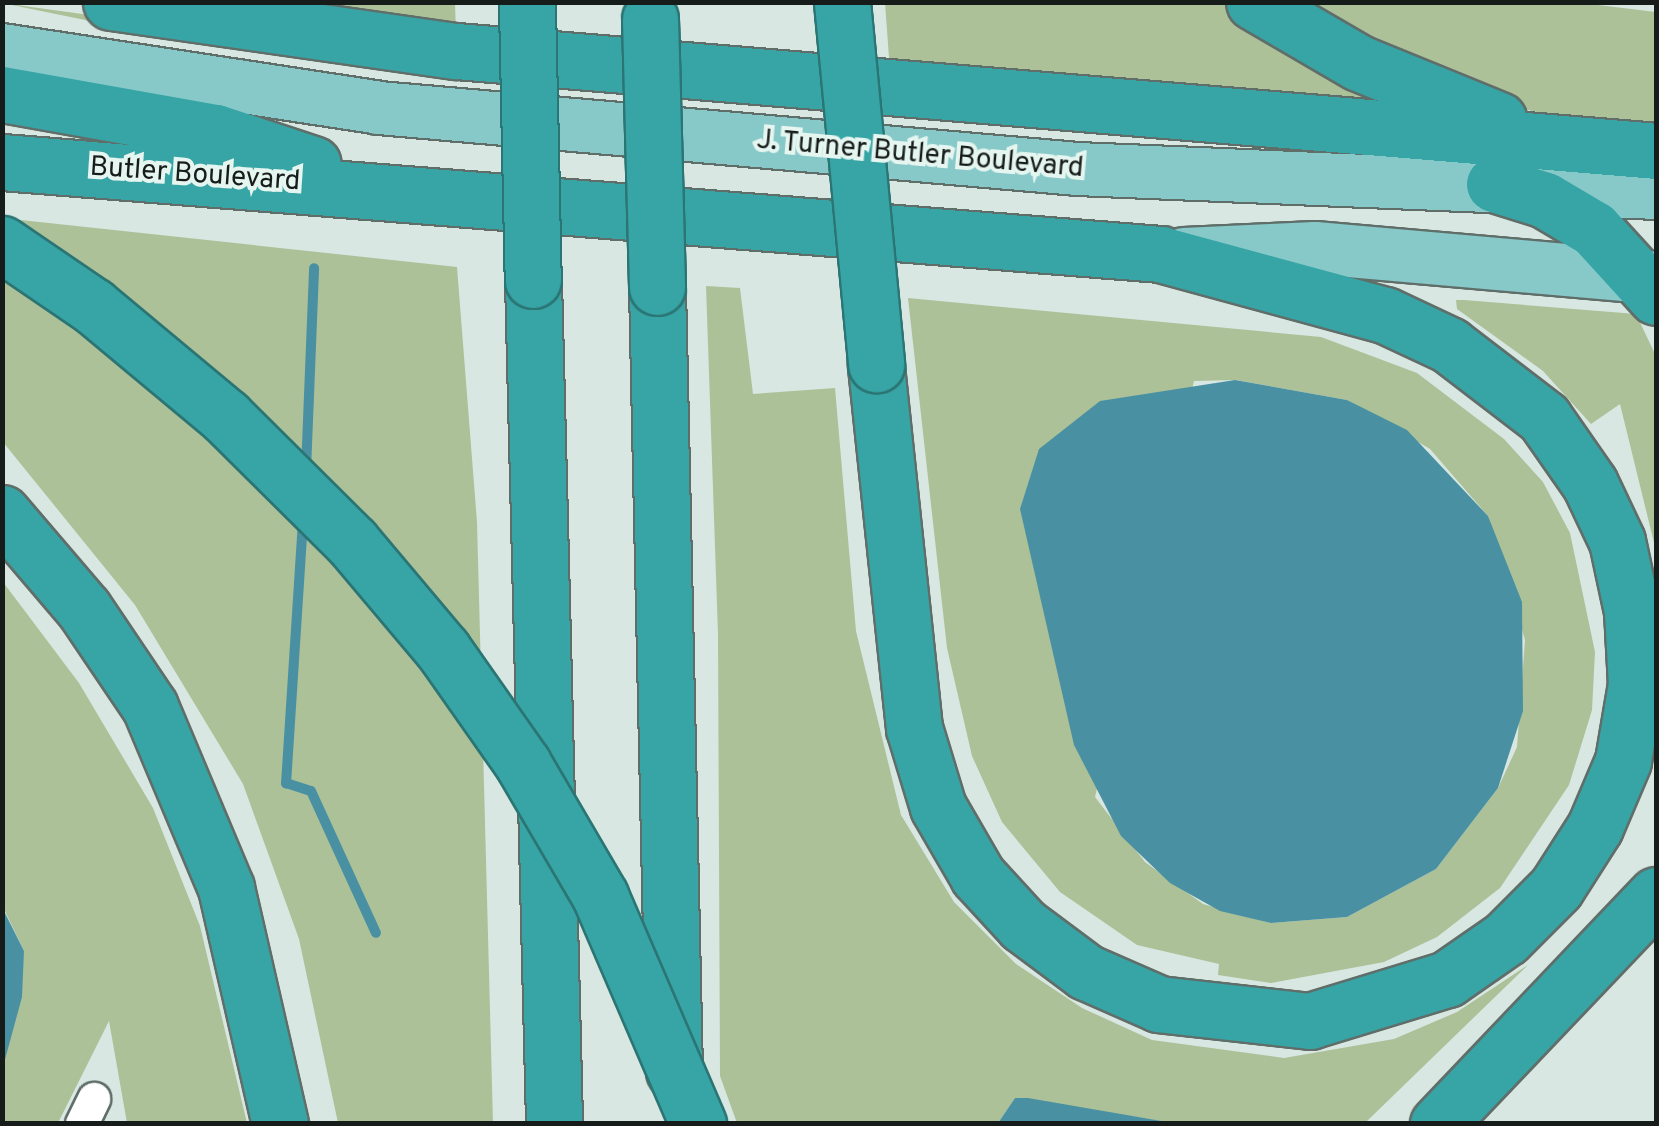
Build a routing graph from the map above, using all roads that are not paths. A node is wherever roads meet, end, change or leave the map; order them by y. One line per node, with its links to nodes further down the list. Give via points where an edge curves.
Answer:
1 (111, 2): 8 (highway, via 456,52)
2 (842, 2): 15 (highway, bridge, via 914,728 938,807 978,876 1023,925 1086,972 1159,1004 1310,1021 1413,992 1506,938 1556,888 1595,827 1622,761 1636,684 1617,542 1544,418 1450,345 1384,316)
3 (1254, 2): 8 (highway, via 1421,91)
4 (527, 4): 20 (highway, bridge)
5 (650, 10): 21 (highway, bridge)
6 (2, 50): 11 (main road, J. Turner Butler Boulevard, via 186,84 1078,169)
7 (2, 94): 12 (highway, via 216,132)
8 (1588, 144): 9 (highway)
9 (1656, 151)
10 (2, 162): 12 (highway, Butler Boulevard)
11 (1494, 184): 13 (main road, J. Turner Butler Boulevard); 16 (highway, via 1545,200 1594,229)
12 (388, 188): 15 (highway)
13 (1656, 193)
14 (2, 244): 22 (highway, bridge, via 93,306 226,417 352,542 442,650 523,764 600,896)
15 (1162, 254): 16 (main road, via 1316,248)
16 (1653, 284)
17 (2, 513): 19 (highway, via 84,608 158,724 226,888)
18 (1656, 896): 23 (highway)
19 (280, 1124)
20 (554, 1124)
21 (675, 1124)
22 (698, 1124)
23 (1438, 1124)

